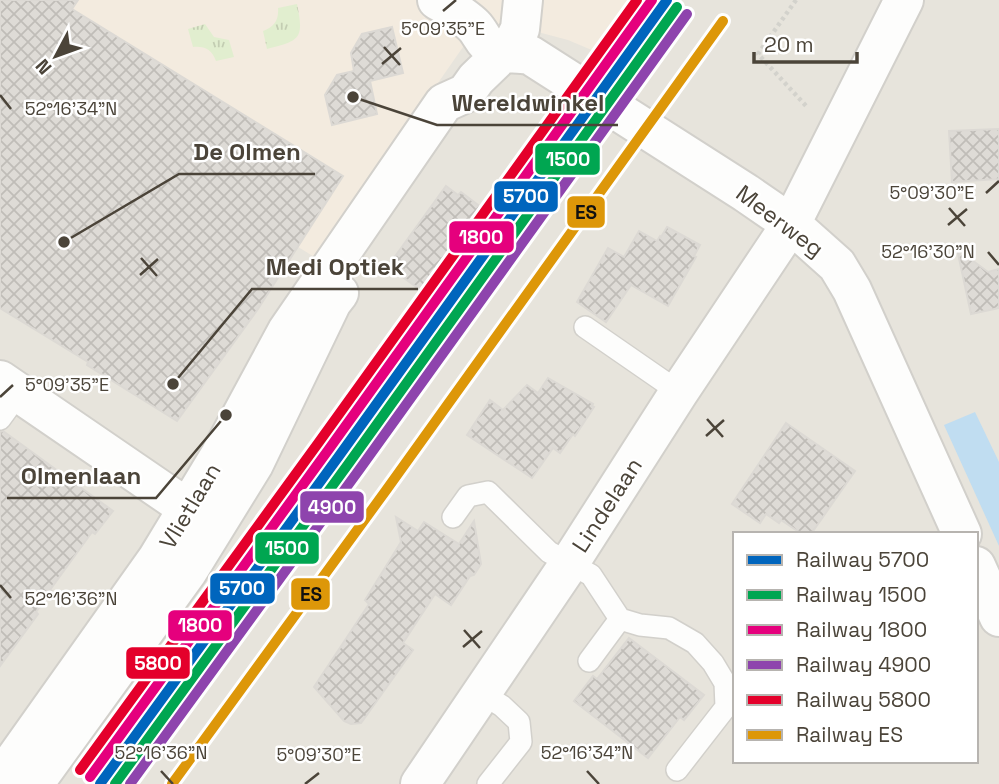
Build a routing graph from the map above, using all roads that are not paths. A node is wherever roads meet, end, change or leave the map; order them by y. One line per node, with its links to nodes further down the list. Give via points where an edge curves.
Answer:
1 (437, 0): 4 (street)
2 (523, 0): 4 (street, Vlietlaan, via 520,29)
3 (904, 0): 5 (street, Lindelaan)
4 (503, 53): 5 (street, Meerweg, via 530,55); 9 (street, Vlietlaan, via 466,93 444,103 287,331 220,455)
5 (792, 224): 7 (street, Lindelaan); 11 (street, Meerweg, via 837,265 852,290)
6 (585, 327): 7 (lane)
7 (679, 392): 12 (street, Lindelaan)
8 (6, 398): 9 (street)
9 (201, 517): 19 (street, Vlietlaan, via 157,559)
10 (453, 517): 12 (lane, via 468,496 488,492 549,552)
11 (961, 532)
12 (569, 564): 15 (lane, via 591,575); 17 (street, Lindelaan)
13 (978, 570): 14 (street)
14 (999, 617)
15 (620, 619): 16 (lane); 18 (lane, via 669,628 695,643 725,684 726,707)
16 (589, 661)
17 (481, 693): 20 (street, Lindelaan); 21 (lane, via 519,722 521,742)
18 (677, 770)
19 (10, 776)
20 (419, 784)
21 (488, 784)

